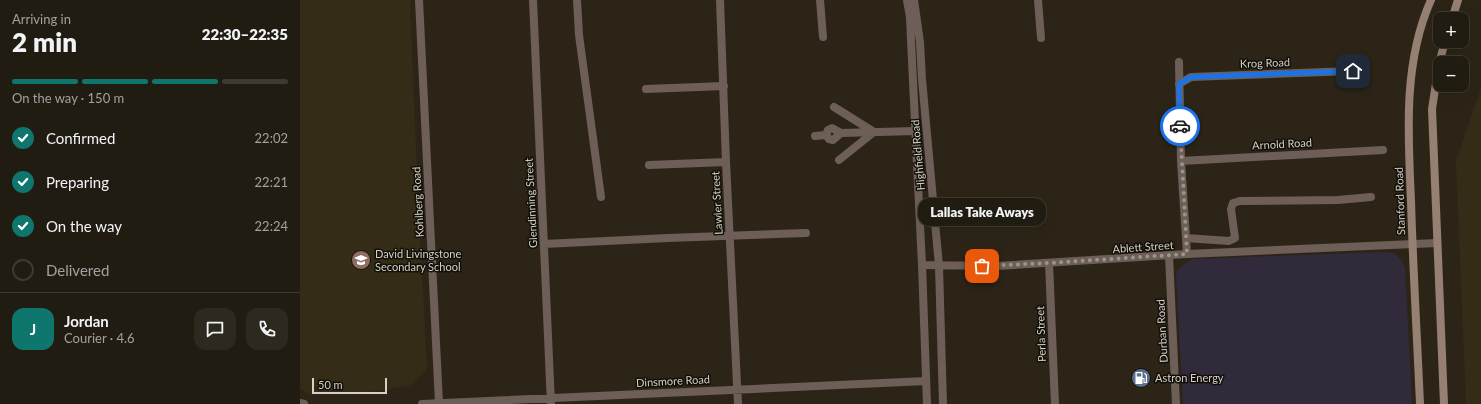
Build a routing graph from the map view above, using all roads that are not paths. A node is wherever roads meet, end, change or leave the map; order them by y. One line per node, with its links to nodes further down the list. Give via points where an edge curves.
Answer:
1 (419, 0): 46 (street, Kohlberg Road)
2 (533, 0): 35 (street, Glendinning Street)
3 (577, 0): 29 (street, via 579,35)
4 (720, 0): 18 (street, Lawler Street)
5 (820, 0): 12 (street)
6 (907, 0): 21 (street, Highfield Road)
7 (914, 0): 41 (street, Highfield Road, via 920,42)
8 (1038, 0): 13 (street)
9 (1431, 0): 36 (main road, Stanford Road, via 1424,14 1416,47 1409,98)
10 (1458, 0): 11 (main road)
11 (1454, 12)
12 (823, 37)
13 (1041, 38)
14 (1443, 48): 34 (main road, via 1432,109)
15 (1179, 62): 17 (street)
16 (1353, 71): 17 (street, Krog Road, via 1191,77)
17 (1179, 84): 26 (street)
18 (724, 86): 19 (street); 27 (street, Lawler Street)
19 (646, 89)
20 (834, 107): 22 (street)
21 (915, 131): 22 (street); 40 (street, Highfield Road)
22 (874, 132): 23 (street, via 841,133 832,128 826,135); 25 (street)
23 (814, 136)
24 (1383, 150): 26 (street, Arnold Road)
25 (839, 160)
26 (1181, 161): 33 (street)
27 (726, 162): 28 (street); 32 (street, Lawler Street)
28 (649, 165)
29 (601, 197)
30 (1371, 197): 33 (street, via 1240,201 1233,203 1231,209 1235,238 1229,241)
31 (806, 233): 32 (street)
32 (730, 236): 35 (street); 43 (street, Lawler Street)
33 (1186, 238): 37 (street)
34 (1437, 243): 36 (street, Ablett Street); 55 (main road)
35 (544, 244): 44 (street, Glendinning Street)
36 (1412, 245): 37 (street, Ablett Street); 54 (main road, Stanford Road)
37 (1187, 254): 38 (street, Ablett Street)
38 (1169, 256): 39 (street, Ablett Street); 53 (street, Durban Road)
39 (1049, 263): 41 (street, Ablett Street); 52 (street, Perla Street)
40 (922, 265): 41 (street, Ablett Street); 42 (street, Highfield Road)
41 (939, 266): 51 (street, Highfield Road)
42 (926, 381): 43 (street, Dinsmore Road); 50 (street, Highfield Road)
43 (738, 389): 44 (street, Dinsmore Road); 49 (street, Lawler Street)
44 (551, 401): 46 (street, Dinsmore Road)
45 (300, 403): 47 (street)
46 (439, 403): 48 (street, Dinsmore Road)
47 (304, 404)
48 (422, 404)
49 (738, 404)
50 (927, 404)
51 (943, 404)
52 (1055, 404)
53 (1176, 404)
54 (1420, 404)
55 (1444, 404)

